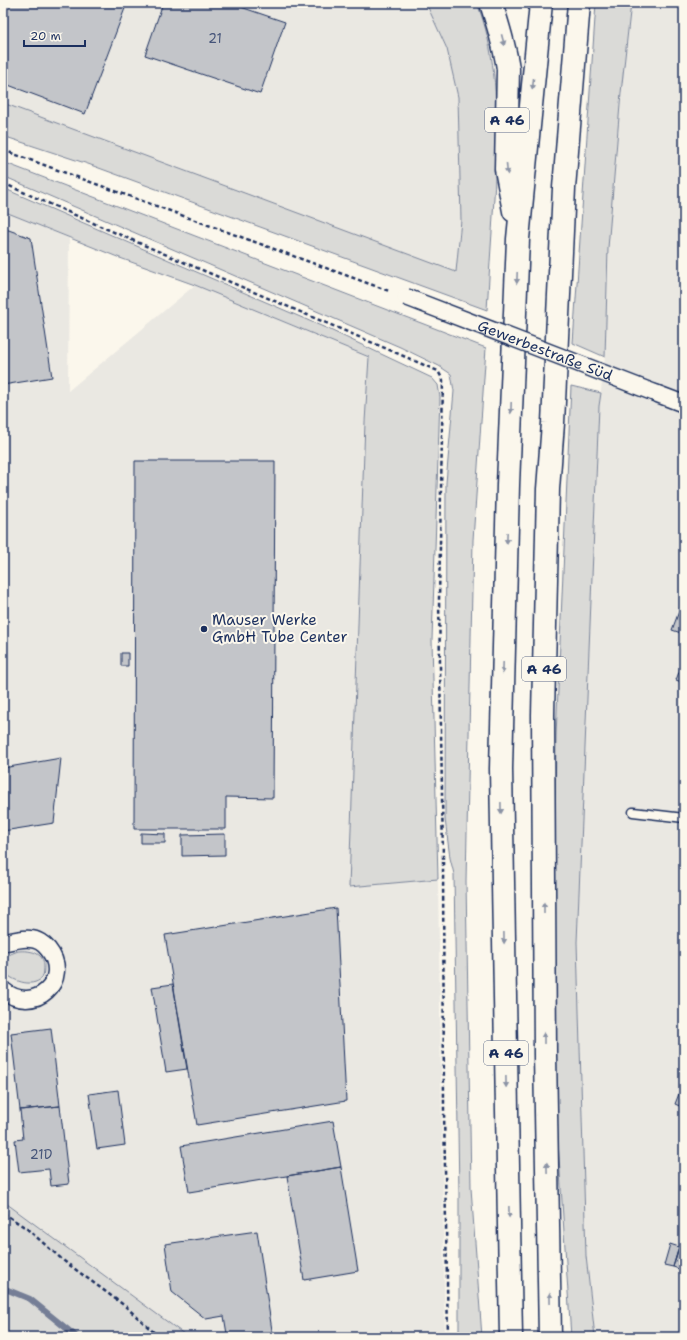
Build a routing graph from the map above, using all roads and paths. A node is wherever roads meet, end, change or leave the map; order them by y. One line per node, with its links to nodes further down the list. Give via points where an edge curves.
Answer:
1 (491, 3): 6 (highway, A 46, one-way to 6, via 502,35 508,69 506,169)
2 (541, 3): 6 (highway, A 46, one-way to 6)
3 (579, 3): 17 (highway, A 46, one-way to 3, via 544,1055 543,715 548,497 564,188)
4 (3, 150): 7 (path)
5 (3, 183): 15 (path, via 438,371 444,380 439,600)
6 (518, 240): 16 (highway, A 46, one-way to 16, via 500,769)
7 (406, 297): 8 (street, Gewerbestraße Süd, bridge)
8 (684, 404)
9 (633, 812): 10 (lane)
10 (684, 818)
11 (3, 943): 12 (street, via 30,939 38,941 52,953 56,970 50,987 36,998 19,999)
12 (3, 990)
13 (3, 1213): 14 (path, via 26,1228 64,1261 125,1306)
14 (159, 1337)
15 (448, 1337)
16 (511, 1337)
17 (550, 1337)

